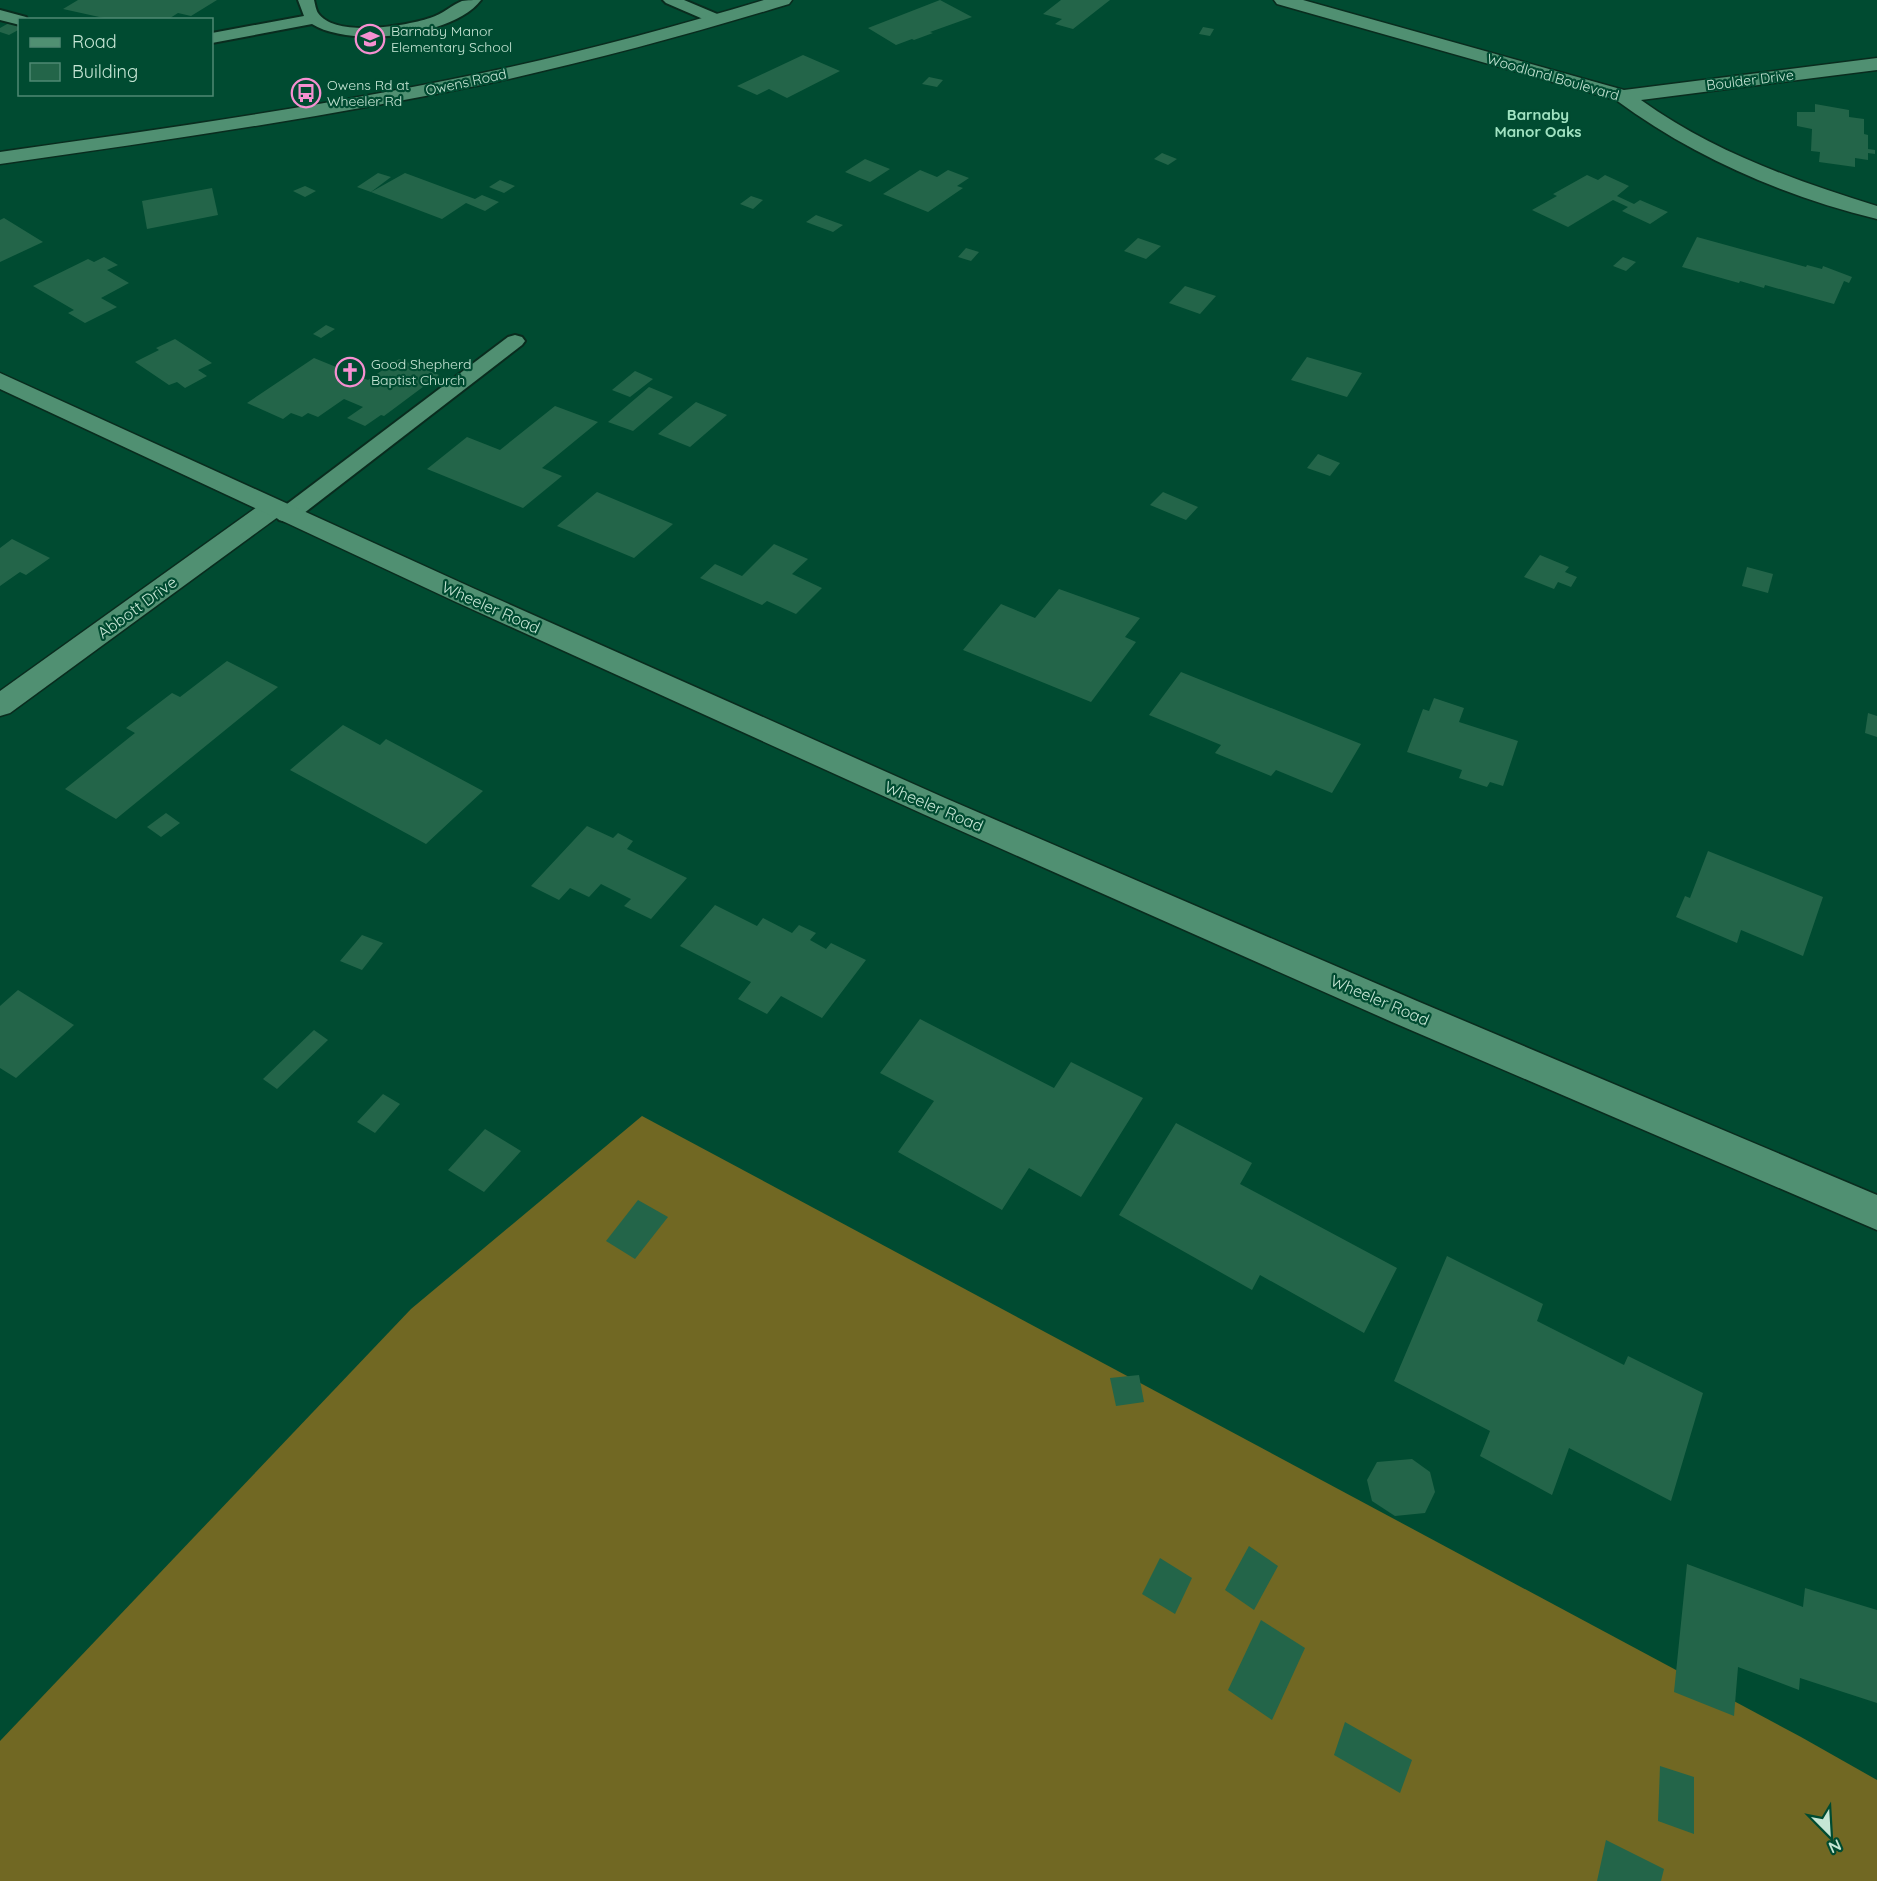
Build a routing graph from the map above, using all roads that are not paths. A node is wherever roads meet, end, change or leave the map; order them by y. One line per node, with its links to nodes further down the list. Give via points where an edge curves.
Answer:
1 (306, 0): 7 (lane)
2 (473, 0): 7 (lane, via 446,19 406,30 342,30)
3 (671, 0): 8 (lane)
4 (783, 0): 8 (street, Owens Road)
5 (1283, 0): 12 (street, Woodland Boulevard)
6 (0, 15): 9 (lane)
7 (314, 19): 10 (lane)
8 (716, 19): 13 (street, Owens Road, via 584,56 463,83 316,111)
9 (18, 20)
10 (213, 38)
11 (1877, 64): 12 (street, Boulder Drive)
12 (1623, 96): 14 (street, Woodland Boulevard, via 1669,128 1722,155 1816,195)
13 (0, 158)
14 (1877, 213)
15 (515, 341): 17 (lane)
16 (0, 380): 17 (street, Wheeler Road)
17 (280, 512): 18 (street, Abbott Drive); 19 (street, Wheeler Road, via 856,772)
18 (0, 706)
19 (1877, 1213)

